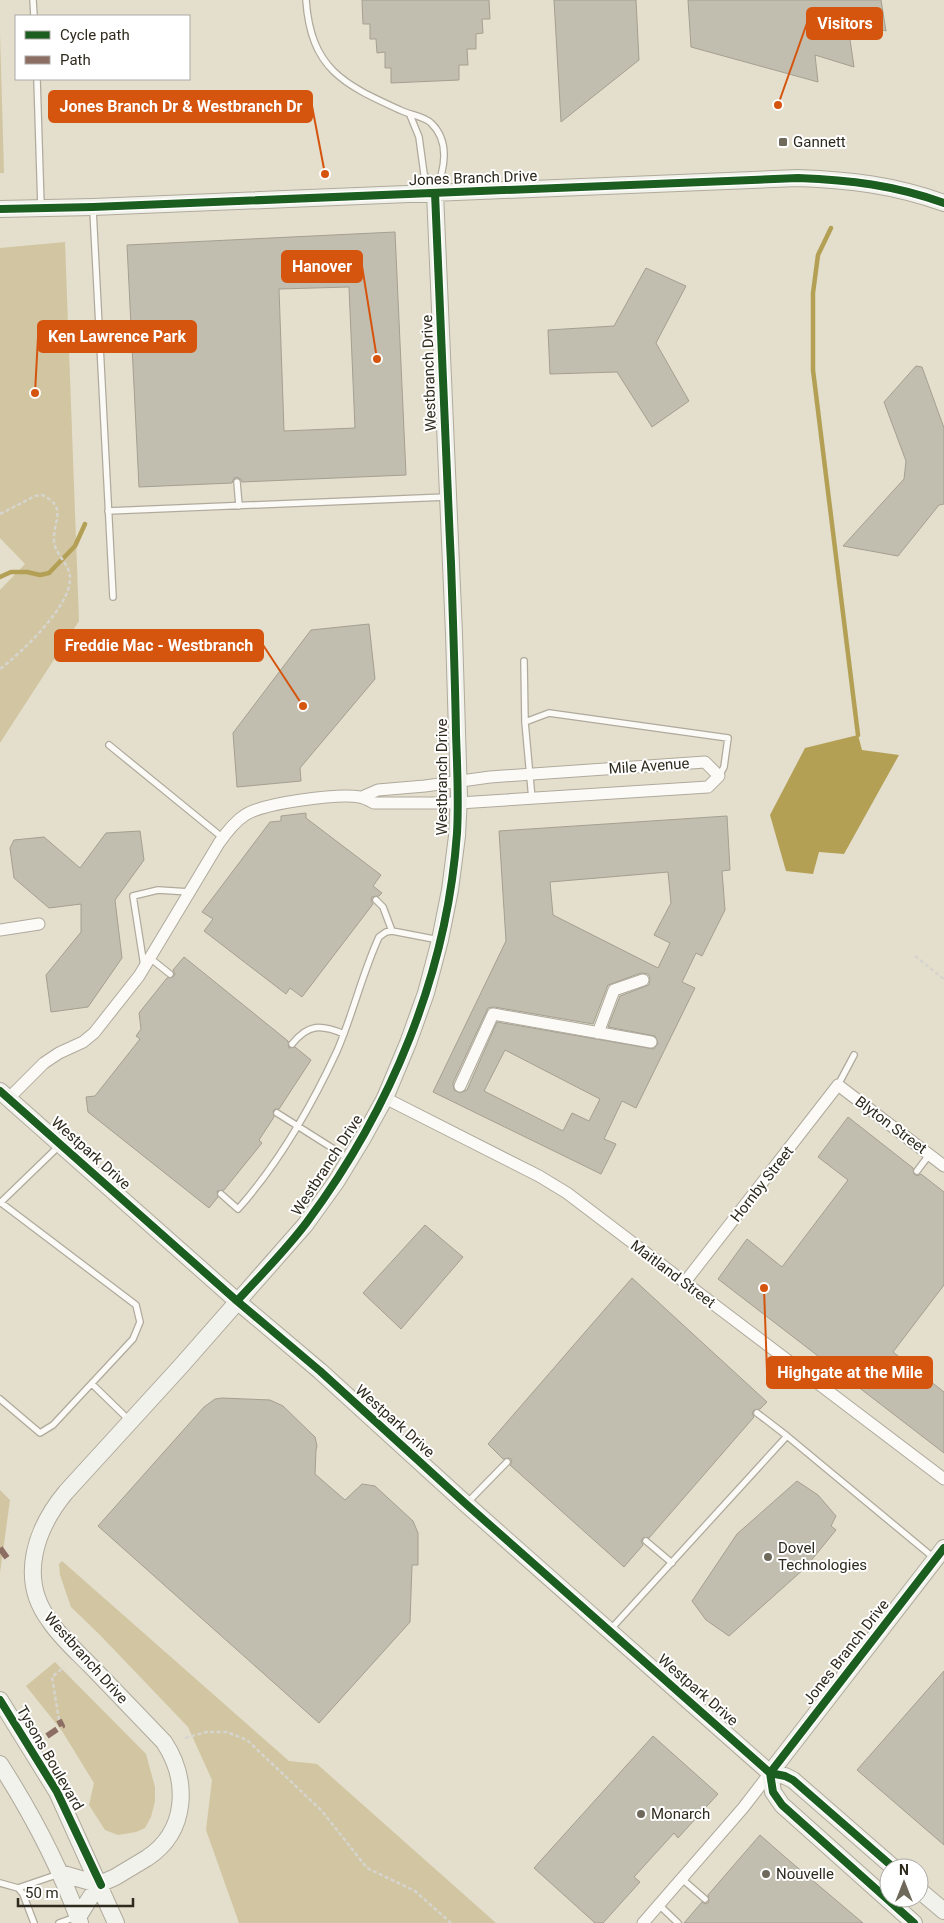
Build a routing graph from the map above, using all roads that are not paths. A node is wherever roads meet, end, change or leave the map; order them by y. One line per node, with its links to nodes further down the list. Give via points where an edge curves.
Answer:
1 (33, 0): 3 (lane)
2 (306, 0): 5 (lane, via 311,34 328,66 349,85)
3 (34, 15)
4 (37, 80): 10 (lane)
5 (410, 115): 6 (lane, via 419,137 424,174); 6 (lane, via 430,122 441,138 445,160)
6 (435, 194): 7 (street, Jones Branch Drive, via 798,178 867,182); 8 (street, Jones Branch Drive); 12 (street, Westbranch Drive)
7 (944, 203)
8 (92, 208): 10 (street, Jones Branch Drive); 14 (lane)
9 (0, 209): 10 (street, Jones Branch Drive)
10 (42, 209)
11 (237, 482): 13 (lane)
12 (448, 497): 13 (lane); 21 (street, Westbranch Drive)
13 (239, 506): 14 (lane)
14 (108, 512): 15 (lane)
15 (113, 598)
16 (524, 661): 17 (lane)
17 (525, 722): 19 (lane); 20 (lane, via 548,713 728,738 724,767)
18 (109, 745): 25 (lane)
19 (530, 774): 20 (street, Mile Avenue, via 704,762); 21 (street, Mile Avenue); 23 (lane)
20 (719, 776): 23 (street, Mile Avenue, via 708,788)
21 (457, 782): 22 (street, Mile Avenue, via 378,790); 24 (street, Westbranch Drive)
22 (362, 797): 24 (street, Mile Avenue, via 374,803); 25 (street, via 341,796 267,806 246,814)
23 (532, 799): 24 (street, Mile Avenue)
24 (459, 803): 31 (street, Westbranch Drive, via 450,890)
25 (223, 838): 26 (street)
26 (190, 892): 32 (street); 32 (lane, via 158,890 134,896)
27 (376, 900): 30 (lane, via 383,907)
28 (39, 924): 29 (street)
29 (0, 930)
30 (392, 932): 31 (lane); 36 (lane, via 379,937)
31 (440, 940): 43 (street, Westbranch Drive, via 426,992)
32 (147, 963): 33 (lane); 42 (street, via 94,1034 44,1063)
33 (170, 974)
34 (643, 980): 35 (street, via 614,990)
35 (598, 1033): 37 (street); 41 (street, via 492,1014)
36 (344, 1034): 38 (lane, via 316,1027 299,1035); 45 (lane)
37 (651, 1042)
38 (292, 1044)
39 (854, 1055): 40 (lane)
40 (838, 1085): 47 (street, Blyton Street); 53 (street, Hornby Street)
41 (460, 1086)
42 (5, 1095): 46 (street, Westpark Drive)
43 (385, 1098): 48 (street, Westbranch Drive); 53 (street, Maitland Street, via 554,1184)
44 (276, 1113): 45 (lane)
45 (298, 1126): 48 (lane); 51 (lane, via 238,1209)
46 (61, 1144): 52 (lane); 54 (street, Westpark Drive)
47 (929, 1154): 49 (street, Blyton Street); 50 (lane)
48 (350, 1159): 54 (street, Westbranch Drive, via 305,1225)
49 (944, 1166)
50 (917, 1171)
51 (220, 1194)
52 (0, 1202): 55 (lane, via 136,1305 140,1322 133,1340)
53 (685, 1282): 61 (street, Maitland Street)
54 (237, 1301): 58 (street, Westbranch Drive); 62 (street, Westpark Drive, via 320,1371)
55 (92, 1384): 56 (lane, via 53,1426 40,1433); 58 (lane)
56 (0, 1399)
57 (757, 1413): 59 (lane)
58 (130, 1421): 74 (street, Westbranch Drive, via 57,1503 40,1534 32,1569 39,1605 57,1631 164,1742 179,1774 180,1808 166,1840 148,1857)
59 (787, 1436): 64 (lane); 65 (lane)
60 (507, 1462): 62 (lane)
61 (944, 1479)
62 (466, 1504): 66 (street, Westpark Drive)
63 (646, 1542): 65 (lane)
64 (940, 1554): 69 (street, Jones Branch Drive)
65 (672, 1563): 66 (lane)
66 (610, 1630): 69 (street, Westpark Drive)
67 (0, 1700): 74 (street, Tysons Boulevard, via 57,1792)
68 (0, 1764): 71 (street, via 24,1802)
69 (770, 1773): 70 (street, Westpark Drive, via 793,1780); 72 (street, Jones Branch Drive); 86 (street, via 773,1792 782,1806)
70 (883, 1858)
71 (60, 1873): 74 (street); 75 (lane); 80 (street)
72 (682, 1879): 77 (lane); 78 (street, Jones Branch Drive)
73 (0, 1882): 75 (lane)
74 (100, 1885): 80 (street, Westbranch Drive); 83 (street, Tysons Boulevard)
75 (18, 1888): 81 (lane, via 29,1904)
76 (929, 1898): 79 (street)
77 (704, 1899)
78 (659, 1905): 84 (street, Jones Branch Drive); 85 (lane)
79 (944, 1911)
80 (79, 1920): 82 (lane)
81 (34, 1923)
82 (59, 1923)
83 (116, 1923)
84 (643, 1923)
85 (678, 1923)
86 (914, 1923)

